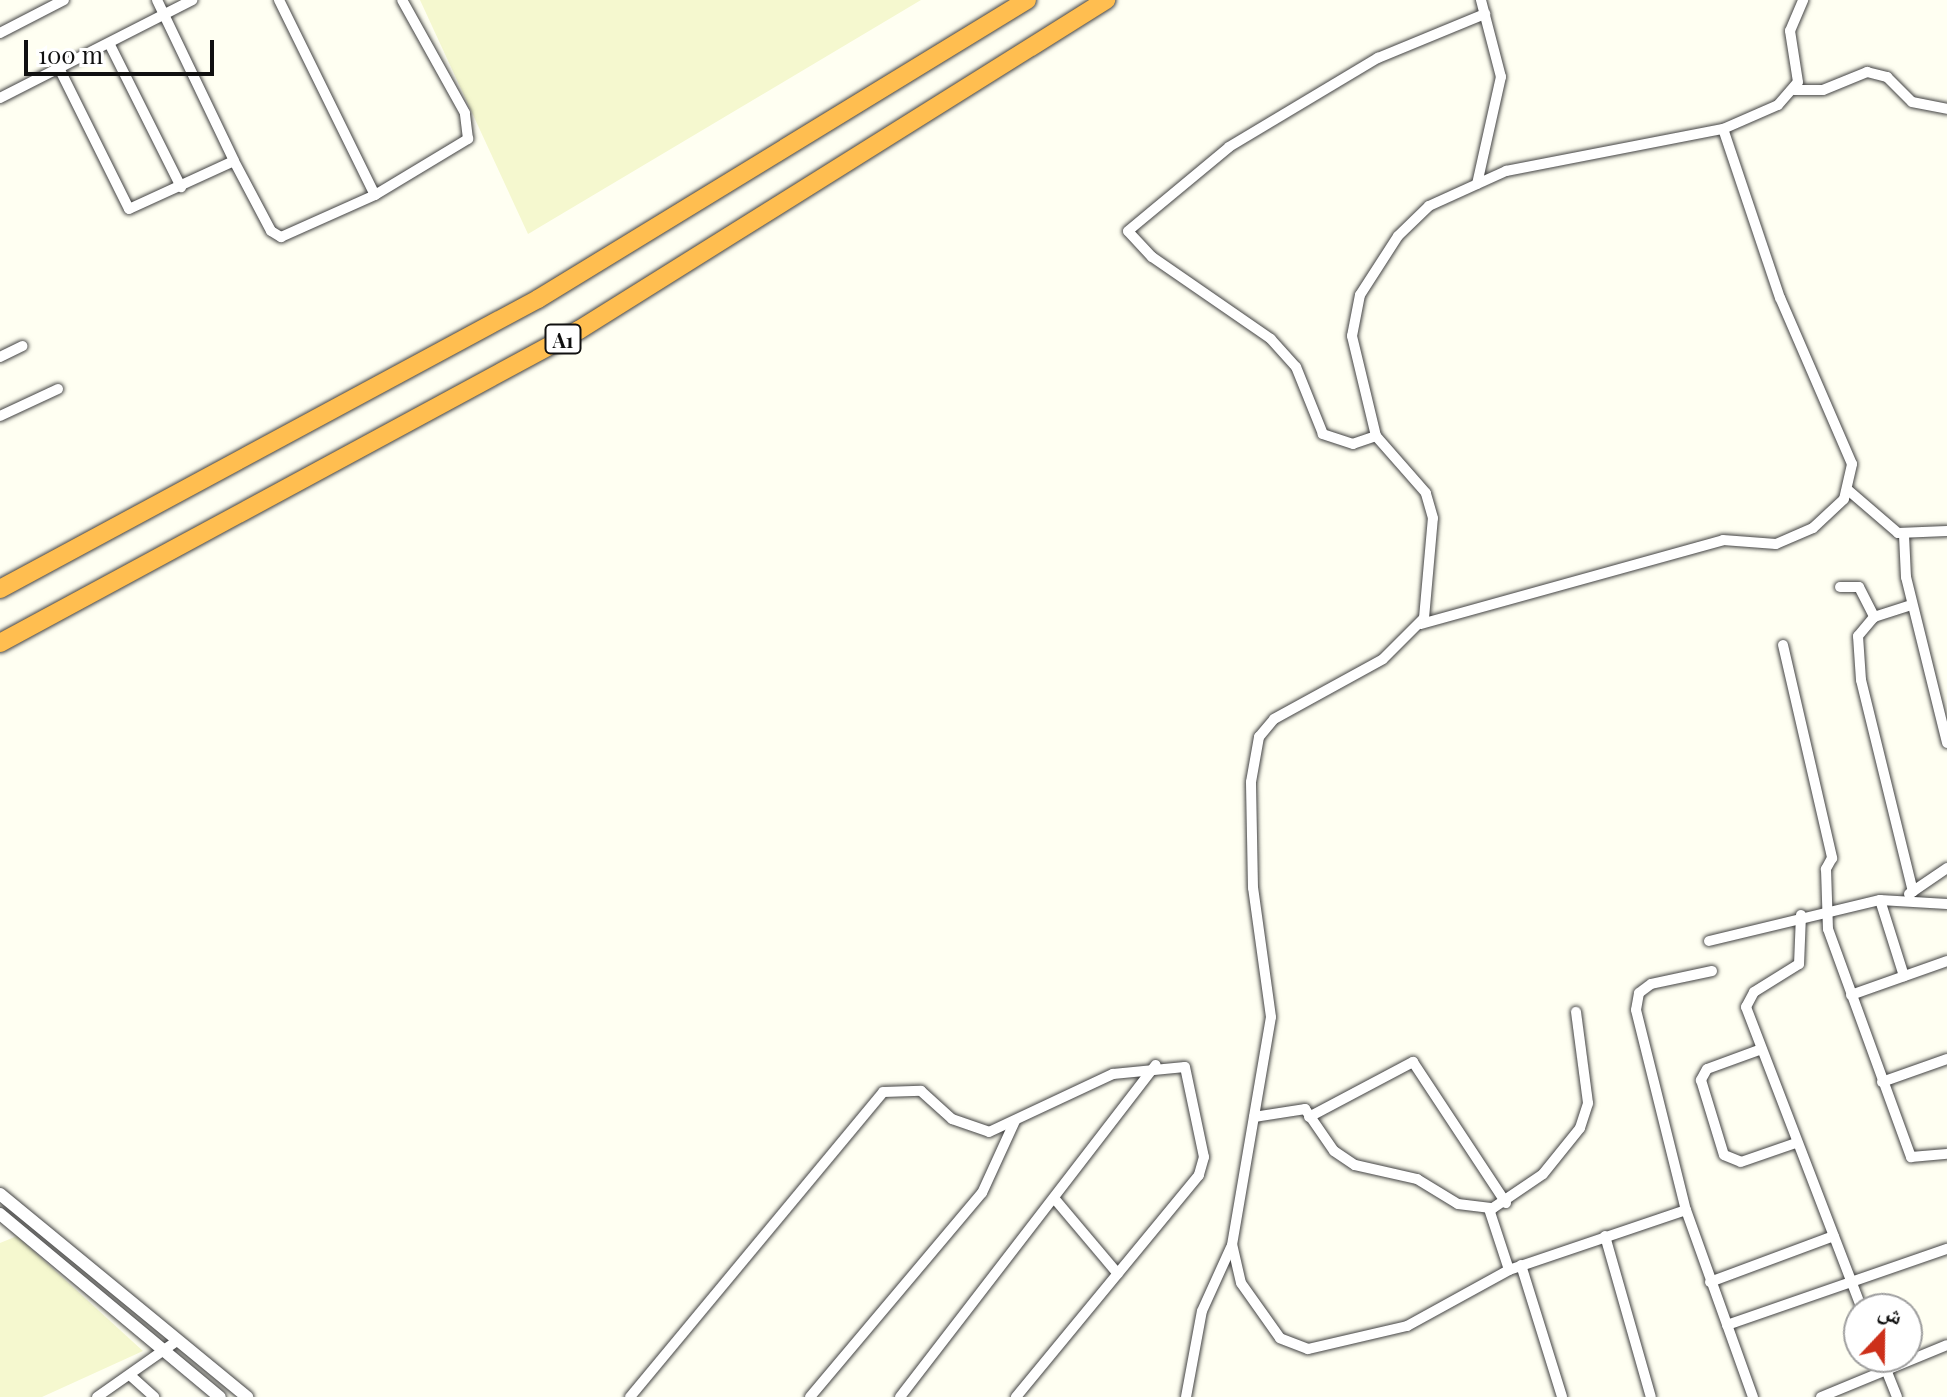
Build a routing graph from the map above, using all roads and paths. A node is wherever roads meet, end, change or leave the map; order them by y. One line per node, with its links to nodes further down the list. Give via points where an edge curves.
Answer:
1 (64, 0): 12 (street)
2 (157, 0): 10 (street)
3 (192, 0): 10 (street)
4 (279, 0): 22 (street)
5 (402, 0): 22 (street, via 465,113 469,136 455,152)
6 (1027, 0): 32 (highway, A1, via 538,299)
7 (1106, 0): 36 (highway, A1, via 579,330)
8 (1481, 0): 11 (street)
9 (1803, 0): 15 (street, via 1790,31)
10 (165, 14): 13 (street); 19 (street)
11 (1485, 14): 20 (street, via 1501,77); 27 (street, via 1352,72 1229,147 1129,228 1152,257 1271,339 1296,367 1323,434 1353,444)
12 (0, 33)
13 (110, 45): 14 (street); 21 (street)
14 (60, 70): 16 (street); 21 (street, via 127,207 142,208)
15 (1794, 90): 17 (street, via 1823,90 1867,72 1887,77 1912,102); 18 (street, via 1778,105)
16 (0, 98)
17 (1947, 109)
18 (1723, 129): 20 (street, via 1537,160); 28 (street, via 1780,298 1852,464)
19 (234, 161): 21 (street); 22 (street, via 271,231 281,237)
20 (1477, 184): 27 (street, via 1408,222 1360,295 1354,357)
21 (181, 187)
22 (375, 195)
23 (23, 346): 24 (street)
24 (0, 357)
25 (58, 389): 26 (street)
26 (0, 416)
27 (1376, 436): 35 (street, via 1426,493 1433,518)
28 (1848, 490): 30 (street); 35 (street, via 1813,528 1776,544 1723,540)
29 (1947, 531): 30 (street)
30 (1904, 535): 33 (street)
31 (1840, 587): 34 (street, via 1859,587)
32 (0, 589)
33 (1912, 605): 34 (street); 38 (street)
34 (1874, 617): 40 (street, via 1858,636 1861,680)
35 (1421, 624): 55 (street, via 1383,659 1286,711 1259,737 1252,873 1272,992)
36 (0, 643)
37 (1783, 645): 43 (street, via 1832,858)
38 (1947, 743)
39 (1947, 868): 40 (street)
40 (1910, 894): 41 (street); 42 (street)
41 (1880, 900): 43 (street); 48 (street)
42 (1947, 904)
43 (1824, 909): 44 (street); 49 (street)
44 (1801, 915): 45 (street); 51 (street, via 1799,964 1754,992 1746,1007)
45 (1709, 941)
46 (1947, 961): 48 (street)
47 (1712, 971): 64 (street, via 1651,984 1635,1004)
48 (1904, 976): 49 (street)
49 (1851, 995): 54 (street)
50 (1576, 1012): 62 (street, via 1588,1103 1580,1128 1562,1156)
51 (1759, 1050): 58 (street); 58 (street, via 1707,1069 1701,1080 1724,1155 1741,1162)
52 (1947, 1059): 54 (street)
53 (1156, 1065): 57 (street, via 1113,1074); 61 (street); 72 (street, via 1185,1067 1204,1157 1194,1182)
54 (1882, 1082): 59 (street, via 1911,1157)
55 (1254, 1117): 56 (street, via 1299,1107); 68 (street)
56 (1309, 1117): 62 (street, via 1413,1062); 63 (street, via 1355,1165 1417,1179 1458,1204)
57 (1015, 1121): 88 (street, via 970,1130 921,1091 883,1092); 89 (street, via 982,1193)
58 (1796, 1143): 67 (street)
59 (1947, 1154)
60 (0, 1194): 77 (street)
61 (1054, 1198): 72 (street); 90 (street)
62 (1506, 1203): 63 (street)
63 (1489, 1209): 71 (street)
64 (1686, 1210): 66 (street); 73 (street)
65 (0, 1214): 79 (street)
66 (1605, 1236): 70 (street); 94 (street)
67 (1834, 1236): 73 (street); 74 (street)
68 (1232, 1245): 71 (street, via 1241,1283 1268,1324 1280,1338 1308,1349 1407,1326); 92 (street, via 1202,1311)
69 (1947, 1249): 74 (street)
70 (1521, 1265): 71 (street); 93 (street)
71 (1509, 1270)
72 (1118, 1274): 91 (street)
73 (1710, 1282): 76 (street)
74 (1852, 1283): 75 (street); 76 (street)
75 (1856, 1293)
76 (1727, 1325): 95 (street)
77 (178, 1340): 79 (street); 87 (street)
78 (1947, 1345): 80 (street)
79 (164, 1351): 83 (street); 86 (street)
80 (1923, 1355)
81 (1882, 1373): 96 (street)
82 (1888, 1373): 97 (street)
83 (132, 1377): 84 (street); 85 (street)
84 (97, 1397)
85 (154, 1397)
86 (220, 1397)
87 (247, 1397)
88 (630, 1397)
89 (810, 1397)
90 (900, 1397)
91 (1016, 1397)
92 (1186, 1397)
93 (1562, 1397)
94 (1651, 1397)
95 (1753, 1397)
96 (1821, 1397)
97 (1897, 1397)

